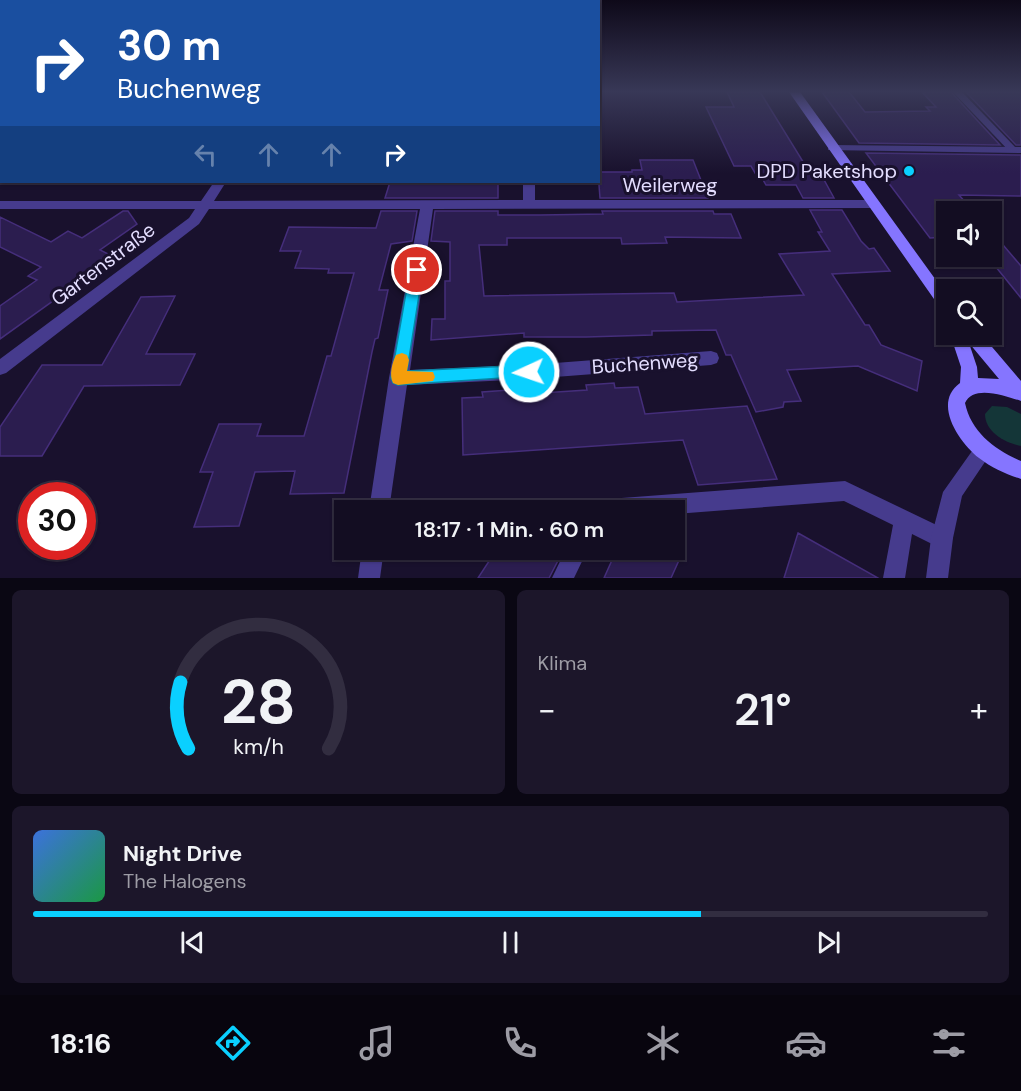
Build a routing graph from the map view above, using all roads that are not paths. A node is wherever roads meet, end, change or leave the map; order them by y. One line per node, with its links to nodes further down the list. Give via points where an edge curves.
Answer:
1 (812, 119): 3 (main road)
2 (984, 119): 4 (lane)
3 (832, 148): 4 (street); 8 (main road)
4 (1017, 150)
5 (218, 183): 7 (street, Gartenstraße)
6 (529, 183): 11 (street)
7 (207, 204): 9 (street, Weilerweg); 10 (street, Weilerweg); 16 (street, Gartenstraße, via 194,221)
8 (872, 204): 11 (street, Weilerweg); 12 (main road)
9 (0, 205)
10 (428, 206): 11 (street, Weilerweg); 17 (street)
11 (529, 206)
12 (936, 291)
13 (962, 345): 18 (main road, via 969,367)
14 (980, 345): 19 (main road)
15 (711, 358): 17 (street, Buchenweg)
16 (0, 369)
17 (398, 378): 22 (street)
18 (969, 387): 19 (main road, via 992,384); 20 (main road, via 960,394 956,405 959,420)
19 (1021, 393)
20 (984, 450): 21 (main road); 25 (street, via 953,492)
21 (1021, 470)
22 (380, 500)
23 (685, 503): 24 (street, via 845,490)
24 (904, 520): 25 (street); 30 (street)
25 (942, 538): 31 (street)
26 (371, 560): 28 (street)
27 (572, 560): 29 (street)
28 (369, 578)
29 (563, 578)
30 (894, 578)
31 (937, 578)

